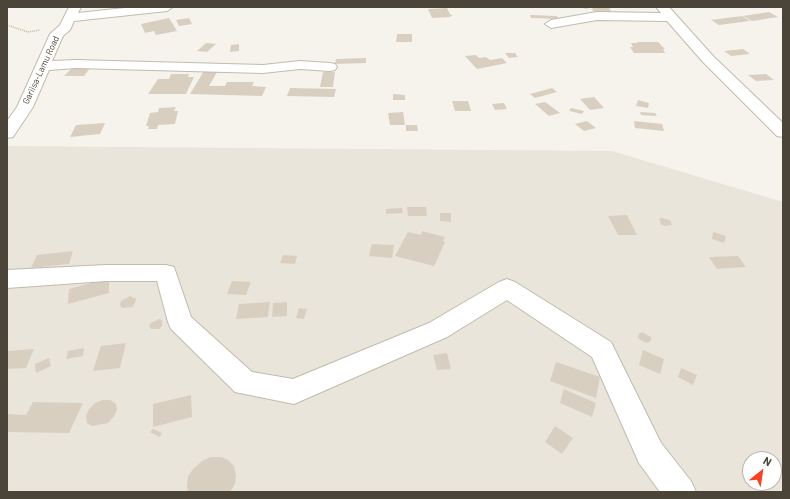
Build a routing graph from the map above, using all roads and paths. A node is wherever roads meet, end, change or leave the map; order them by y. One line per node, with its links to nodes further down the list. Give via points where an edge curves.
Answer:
1 (167, 7): 3 (street)
2 (666, 12): 4 (street, via 598,16); 8 (street, via 708,59)
3 (69, 17): 5 (path, via 28,32); 6 (street, Gariisa-Lamu Road, via 57,34)
4 (551, 24)
5 (7, 25)
6 (43, 66): 7 (street, via 76,64 263,69 300,65); 9 (street, Gariisa-Lamu Road, via 25,107)
7 (330, 67)
8 (783, 132)
9 (7, 133)
10 (7, 279): 11 (street, via 106,273 166,273 180,322 245,383 294,392 438,330 507,288 602,350 650,453)
11 (680, 492)

